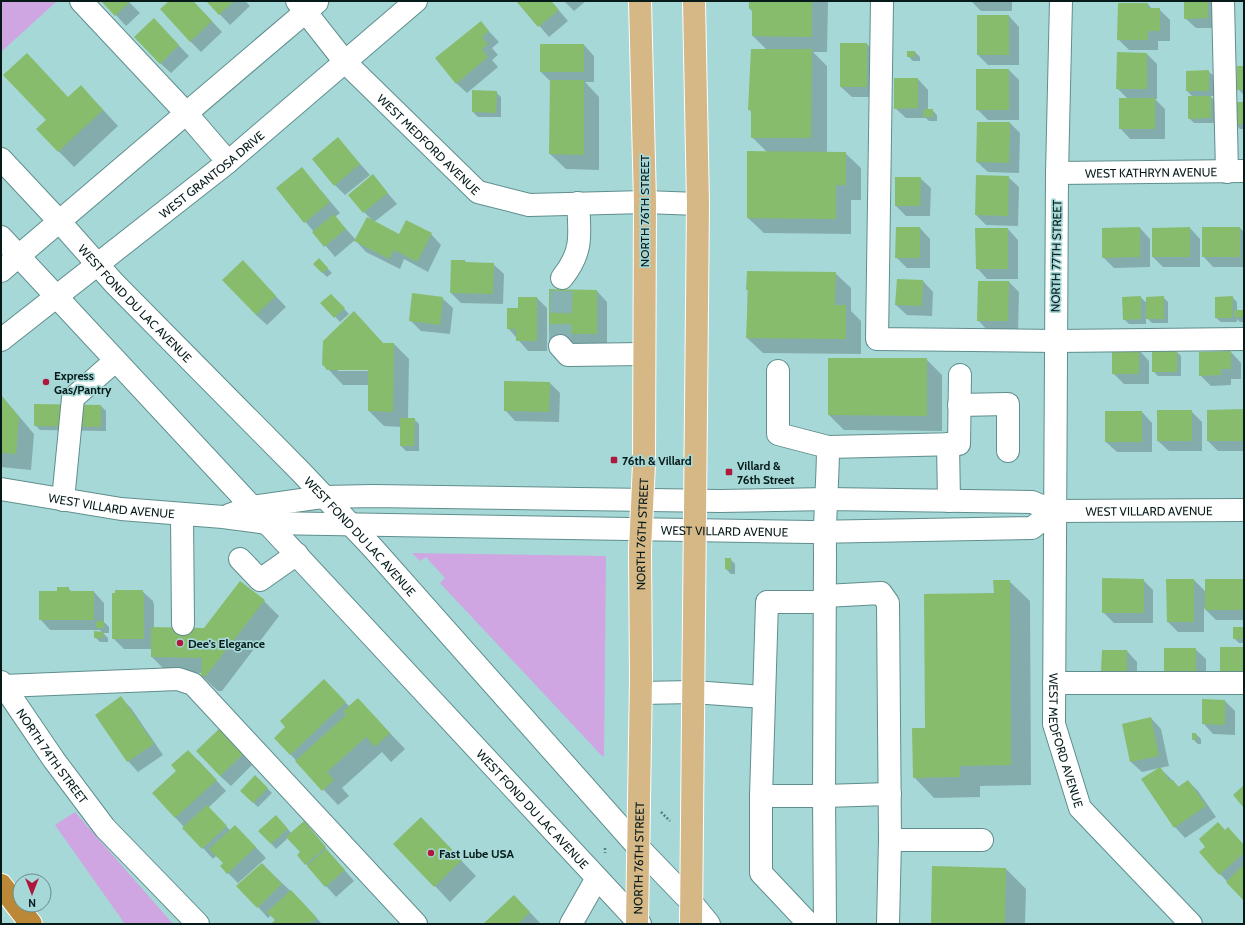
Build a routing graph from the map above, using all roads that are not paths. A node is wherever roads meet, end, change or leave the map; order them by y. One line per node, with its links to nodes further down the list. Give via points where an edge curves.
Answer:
1 (81, 1): 10 (street)
2 (416, 1): 9 (street, WEST GRANTOSA DRIVE)
3 (640, 1): 15 (main road, NORTH 76TH STREET)
4 (694, 1): 17 (main road)
5 (882, 1): 27 (street, via 877,339)
6 (1061, 1): 14 (street, NORTH 77TH STREET)
7 (1224, 1): 13 (street)
8 (307, 4): 9 (street, WEST MEDFORD AVENUE); 10 (street)
9 (345, 62): 12 (street, WEST GRANTOSA DRIVE); 16 (street, WEST MEDFORD AVENUE, via 478,192 529,205)
10 (186, 113): 12 (street); 18 (street)
11 (1, 159): 18 (street, WEST FOND DU LAC AVENUE)
12 (228, 162): 21 (street, WEST GRANTOSA DRIVE)
13 (1235, 171): 14 (street, WEST KATHRYN AVENUE)
14 (1057, 173): 27 (street, NORTH 77TH STREET)
15 (645, 202): 16 (street, WEST MEDFORD AVENUE); 17 (street, WEST MEDFORD AVENUE); 29 (main road, NORTH 76TH STREET)
16 (578, 203): 23 (street, via 580,240 573,264)
17 (698, 204): 42 (main road)
18 (60, 221): 20 (street); 21 (street, WEST FOND DU LAC AVENUE)
19 (1, 237): 20 (street, WEST FOND DU LAC AVENUE)
20 (19, 257): 22 (street); 24 (street, WEST FOND DU LAC AVENUE)
21 (97, 264): 24 (street, WEST GRANTOSA DRIVE); 38 (street, WEST FOND DU LAC AVENUE)
22 (1, 271)
23 (562, 278)
24 (56, 296): 25 (street, WEST GRANTOSA DRIVE); 30 (street, WEST FOND DU LAC AVENUE)
25 (1, 340)
26 (1244, 340): 27 (street)
27 (1056, 341): 46 (street, NORTH 77TH STREET)
28 (560, 346): 29 (street, via 568,355)
29 (644, 354): 39 (main road, NORTH 76TH STREET)
30 (115, 361): 41 (street, via 73,398); 44 (street, WEST FOND DU LAC AVENUE)
31 (778, 371): 35 (street, via 778,434)
32 (960, 375): 33 (street)
33 (959, 405): 34 (street, via 959,444); 36 (street, via 1008,404)
34 (948, 444): 35 (street); 43 (street)
35 (828, 447): 40 (street)
36 (1008, 451)
37 (1, 489): 41 (street, WEST VILLARD AVENUE)
38 (323, 497): 39 (street, WEST VILLARD AVENUE); 44 (street, WEST VILLARD AVENUE); 50 (street, WEST FOND DU LAC AVENUE)
39 (642, 499): 42 (street, WEST VILLARD AVENUE); 51 (main road, NORTH 76TH STREET)
40 (827, 499): 42 (street, WEST VILLARD AVENUE); 43 (street, WEST VILLARD AVENUE); 53 (street)
41 (63, 500): 47 (street, WEST VILLARD AVENUE, via 121,509)
42 (695, 500): 52 (main road)
43 (949, 501): 46 (street, WEST VILLARD AVENUE, via 1032,502)
44 (251, 507): 48 (street, WEST VILLARD AVENUE); 49 (street, WEST FOND DU LAC AVENUE)
45 (1244, 510): 46 (street, WEST VILLARD AVENUE)
46 (1054, 511): 53 (street, WEST VILLARD AVENUE, via 1032,528); 58 (street, WEST MEDFORD AVENUE)
47 (182, 514): 48 (street, WEST VILLARD AVENUE); 57 (street)
48 (222, 517): 49 (street, WEST VILLARD AVENUE)
49 (267, 523): 50 (street, WEST VILLARD AVENUE); 54 (street, WEST FOND DU LAC AVENUE)
50 (350, 524): 51 (street, WEST VILLARD AVENUE); 69 (street, WEST FOND DU LAC AVENUE)
51 (641, 529): 52 (street, WEST VILLARD AVENUE); 62 (main road, NORTH 76TH STREET)
52 (695, 530): 53 (street, WEST VILLARD AVENUE); 61 (main road)
53 (824, 532): 56 (street)
54 (297, 554): 55 (street, via 260,580); 70 (street, WEST FOND DU LAC AVENUE)
55 (240, 559)
56 (825, 599): 63 (street, via 767,602); 64 (street, via 881,593 888,604); 66 (street)
57 (183, 624)
58 (1054, 683): 59 (street); 83 (street, WEST MEDFORD AVENUE, via 1054,724 1080,808)
59 (1244, 683)
60 (2, 684): 75 (street, NORTH 74TH STREET, via 105,828); 76 (street, via 178,679 193,684)
61 (694, 692): 62 (street); 63 (street); 72 (main road)
62 (641, 693): 69 (main road, NORTH 76TH STREET)
63 (764, 697): 65 (street)
64 (890, 794): 66 (street); 67 (street)
65 (760, 796): 66 (street); 80 (street, via 761,873)
66 (824, 796): 81 (street)
67 (890, 840): 68 (street); 82 (street)
68 (982, 840)
69 (638, 847): 72 (street, WEST FOND DU LAC AVENUE); 73 (main road, NORTH 76TH STREET)
70 (597, 878): 73 (street, WEST FOND DU LAC AVENUE); 77 (street)
71 (1, 885): 74 (highway)
72 (691, 902): 78 (main road); 79 (street, WEST FOND DU LAC AVENUE)
73 (638, 923)
74 (31, 924)
75 (198, 924)
76 (416, 924)
77 (571, 924)
78 (691, 924)
79 (709, 924)
80 (809, 924)
81 (825, 924)
82 (888, 924)
83 (1191, 924)

